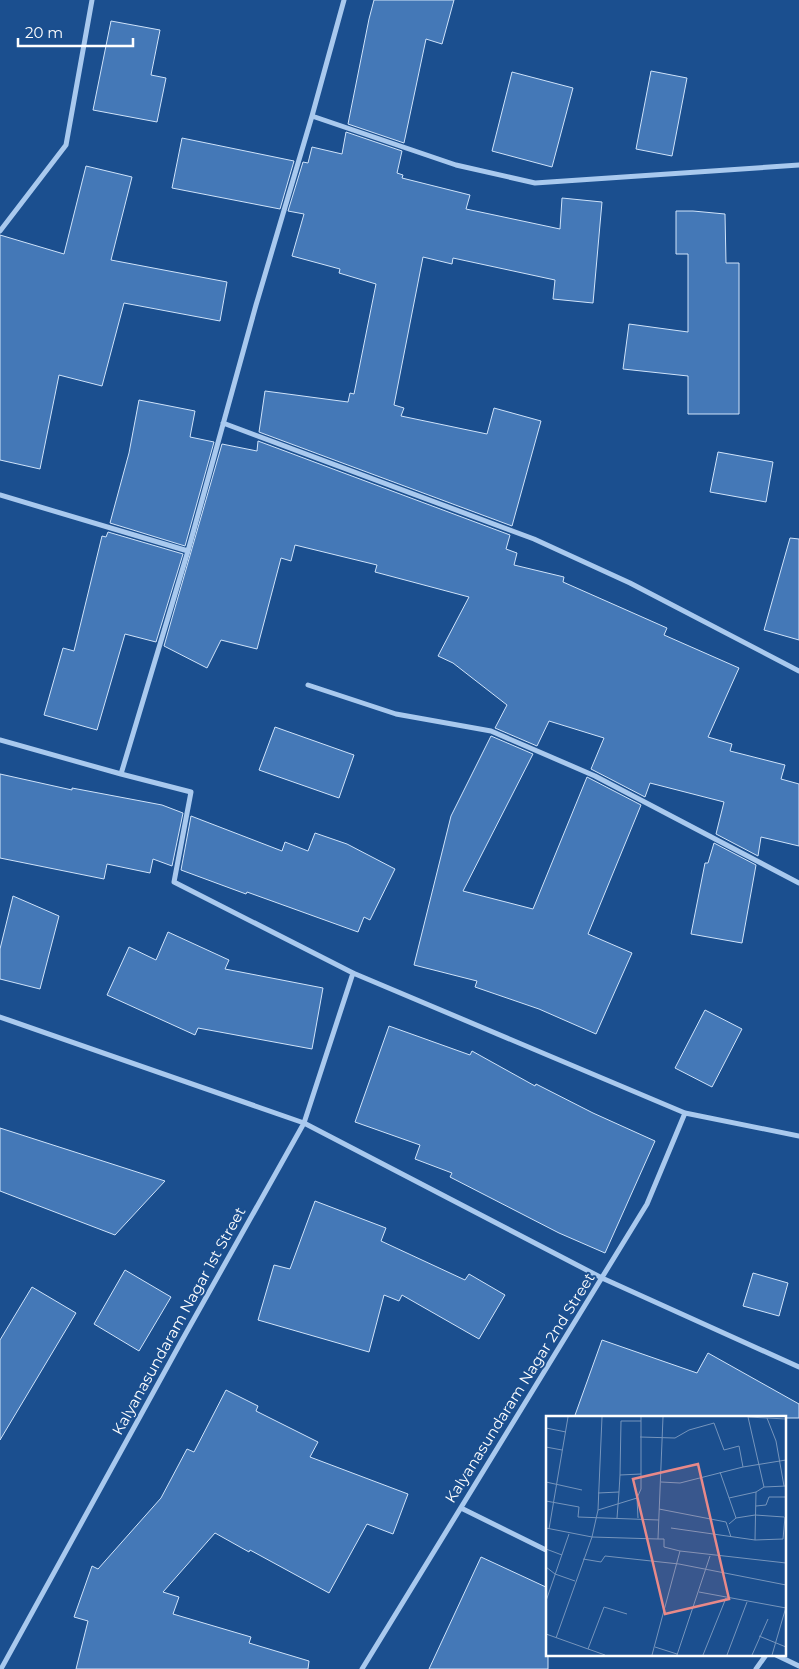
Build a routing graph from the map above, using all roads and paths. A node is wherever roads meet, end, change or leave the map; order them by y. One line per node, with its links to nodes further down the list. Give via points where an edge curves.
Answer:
1 (92, 0): 5 (street, via 66,145)
2 (344, 0): 3 (street)
3 (312, 116): 4 (street, via 456,165 535,183); 6 (street)
4 (799, 165)
5 (0, 232)
6 (223, 423): 8 (street); 9 (street, via 534,539 630,583)
7 (0, 495): 8 (street)
8 (188, 551): 12 (street)
9 (799, 671)
10 (308, 685): 13 (street, via 396,714 491,731 595,776)
11 (0, 740): 12 (street)
12 (121, 774): 14 (street, via 190,792 174,882)
13 (799, 883)
14 (353, 974): 16 (street); 17 (street, Kalyanasundaram Nagar 1st Street)
15 (0, 1017): 17 (street)
16 (685, 1113): 18 (street); 19 (street, Kalyanasundaram Nagar 2nd Street, via 647,1204)
17 (304, 1124): 19 (street); 26 (street, Kalyanasundaram Nagar 1st Street)
18 (799, 1136)
19 (602, 1278): 20 (street); 21 (street, Kalyanasundaram Nagar 2nd Street)
20 (799, 1367)
21 (461, 1508): 22 (street); 27 (street, Kalyanasundaram Nagar 2nd Street)
22 (546, 1551)
23 (765, 1656): 28 (street)
24 (778, 1656): 25 (street)
25 (799, 1666)
26 (1, 1669)
27 (362, 1669)
28 (756, 1669)

